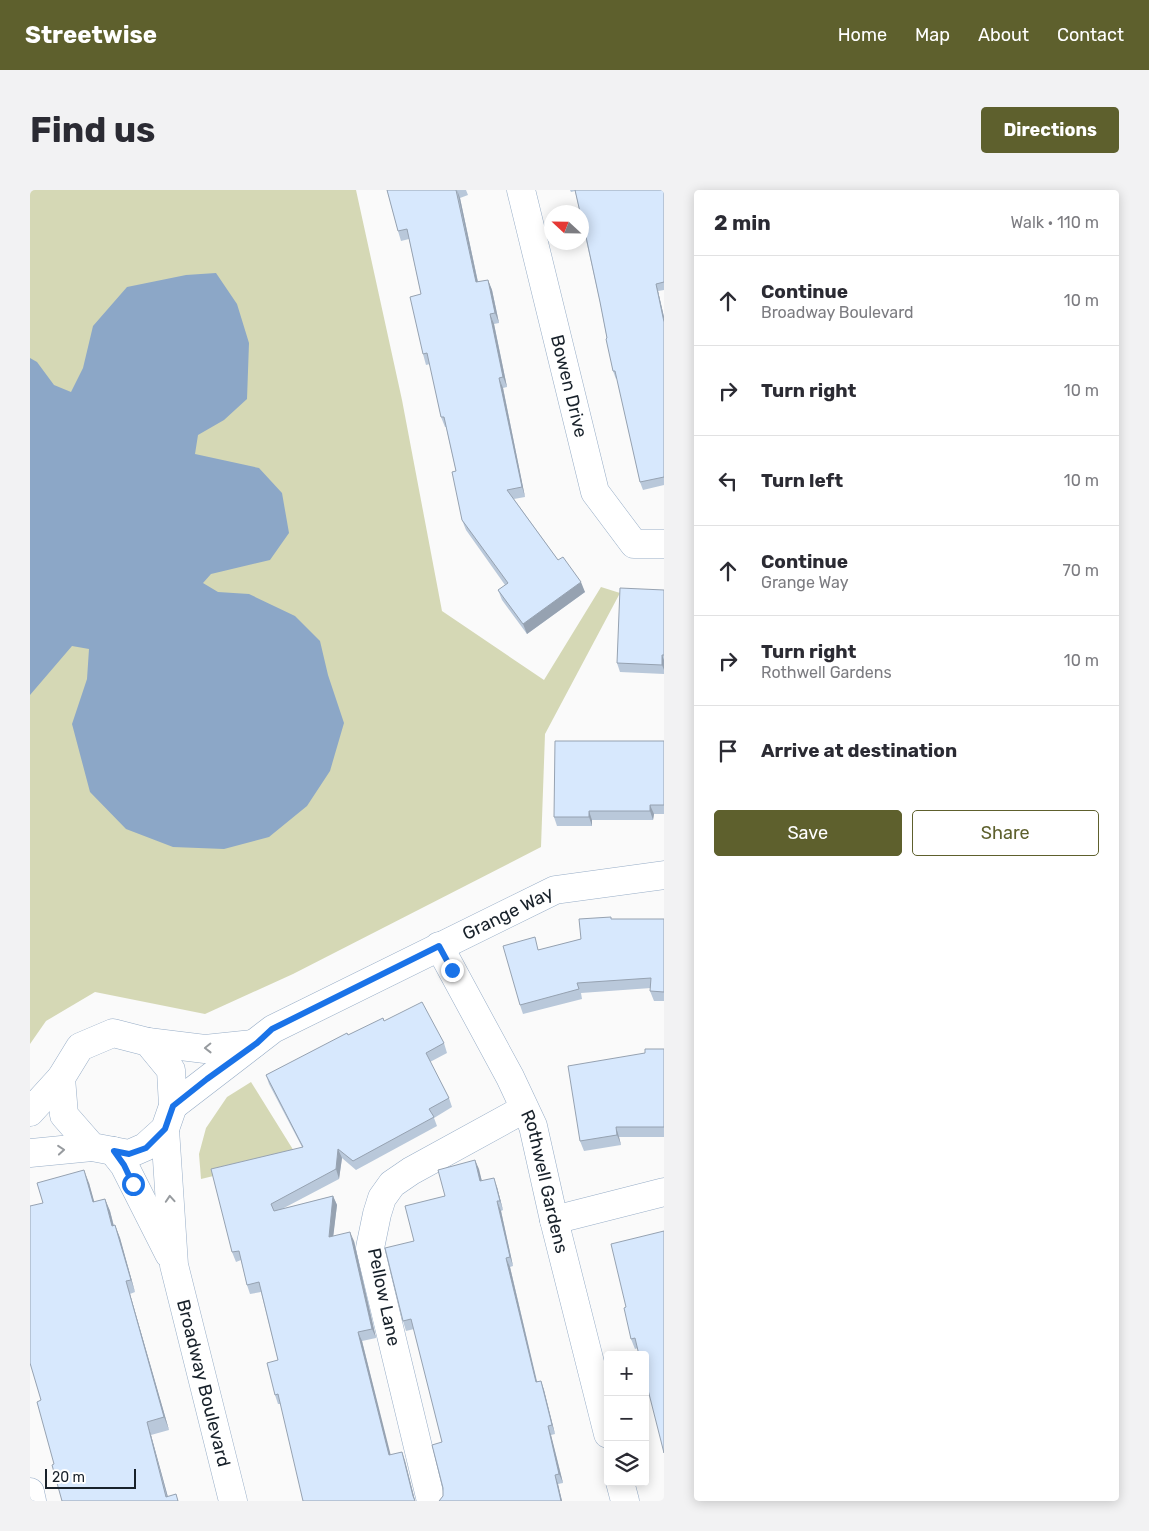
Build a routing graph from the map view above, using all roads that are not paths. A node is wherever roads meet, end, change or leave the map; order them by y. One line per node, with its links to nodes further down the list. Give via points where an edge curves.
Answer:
1 (521, 190): 2 (street, Bowen Drive, via 595,492 634,544)
2 (664, 544)
3 (664, 875): 4 (street, Grange Way, via 555,890)
4 (439, 946): 6 (street, Grange Way, via 272,1029); 8 (street, Rothwell Gardens)
5 (148, 1042): 6 (street, one-way to 5, via 205,1049); 7 (street, via 113,1033 105,1036 80,1047); 10 (street, via 171,1070)
6 (257, 1043): 10 (street, Grange Way, via 207,1079)
7 (61, 1078): 9 (street); 11 (street, via 64,1115)
8 (524, 1109): 14 (street, Rothwell Gardens, via 533,1126); 21 (street, Pellow Lane, via 392,1184 382,1198 377,1214 370,1248)
9 (30, 1112)
10 (169, 1118): 11 (street, via 146,1148 129,1154); 15 (street, Broadway Boulevard, one-way to 10)
11 (103, 1149): 12 (street, one-way to 11); 15 (street, Broadway Boulevard, via 124,1165)
12 (30, 1153)
13 (664, 1192): 14 (street)
14 (554, 1220): 16 (street, Rothwell Gardens)
15 (174, 1265): 20 (street, Broadway Boulevard)
16 (604, 1418)
17 (621, 1486): 22 (street)
18 (30, 1492): 19 (street)
19 (32, 1501)
20 (233, 1501)
21 (431, 1501)
22 (625, 1501)

